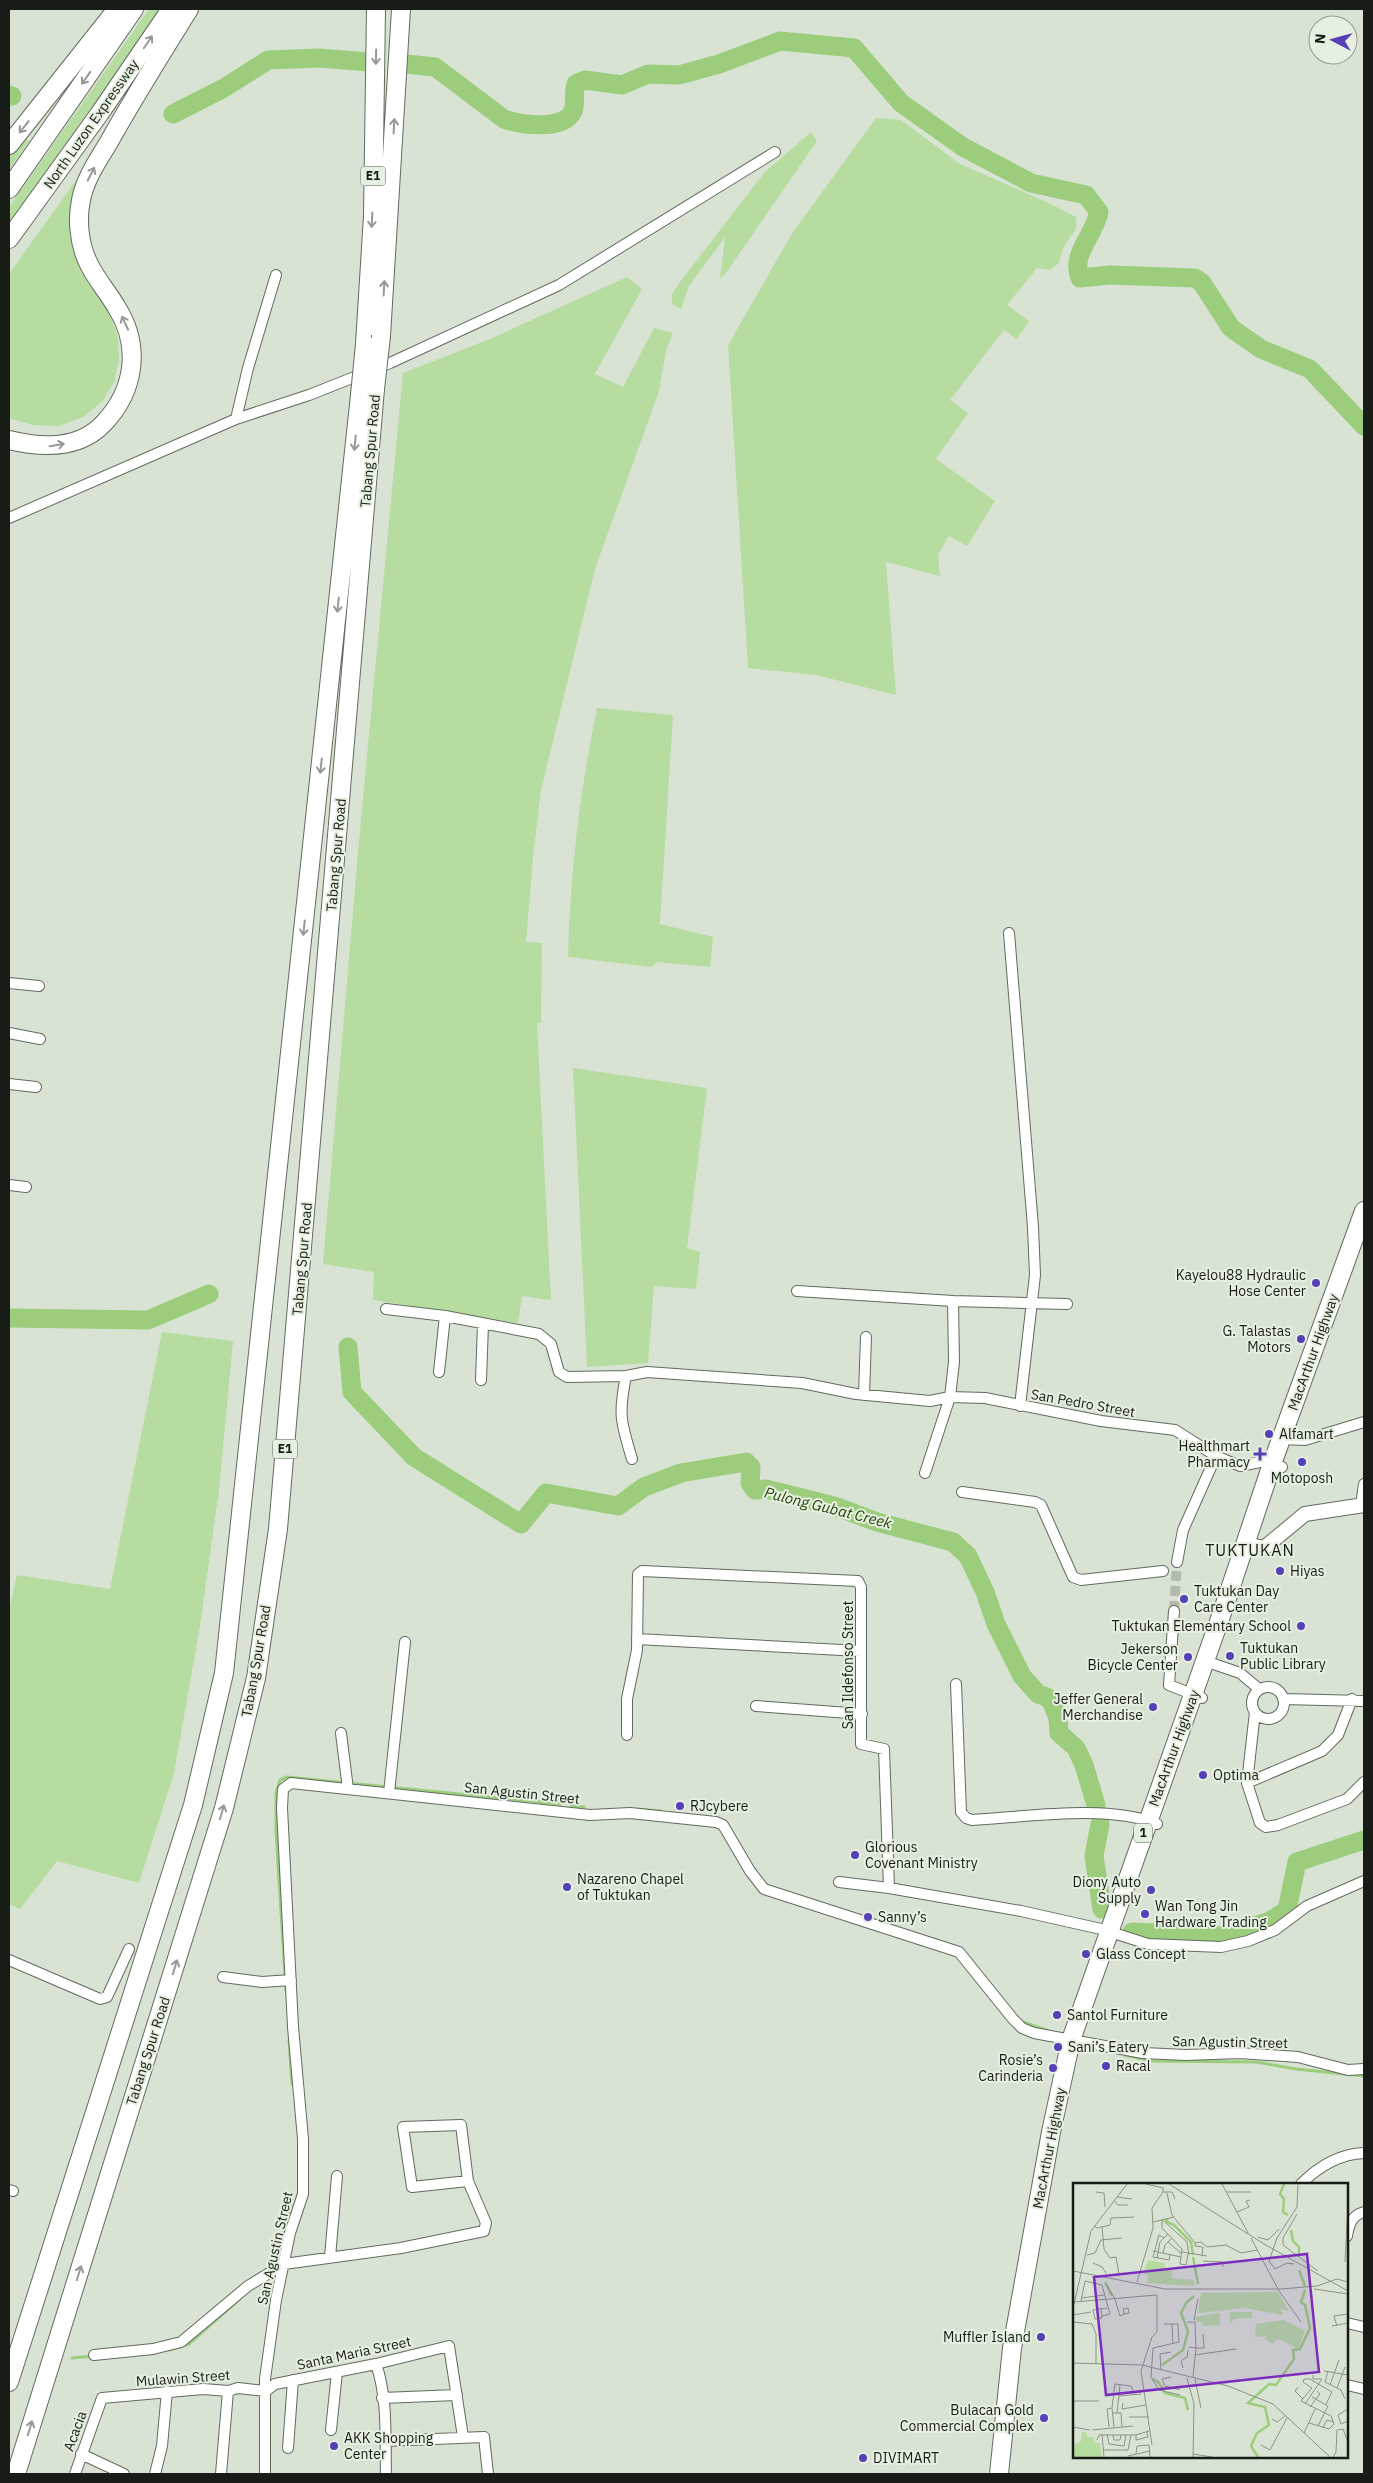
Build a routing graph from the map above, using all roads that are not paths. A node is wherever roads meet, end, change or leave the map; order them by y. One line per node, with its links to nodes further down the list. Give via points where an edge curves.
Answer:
1 (117, 9): 7 (highway, one-way to 7)
2 (134, 9): 9 (highway, one-way to 9)
3 (171, 9): 10 (highway, North Luzon Expressway, one-way to 3)
4 (189, 9): 14 (highway, one-way to 4, via 47,446 73,442 100,427 126,392 132,369 129,332 87,260 79,223 81,199 90,176 134,97)
5 (376, 9): 12 (highway, Tabang Spur Road / E1, one-way to 12, bridge, via 373,216 365,344)
6 (401, 9): 12 (highway, Tabang Spur Road / E1, one-way to 6, bridge, via 381,336)
7 (9, 145)
8 (775, 152): 13 (street, via 558,285 390,363)
9 (9, 188)
10 (9, 239)
11 (276, 274): 13 (street)
12 (368, 392): 98 (highway, Tabang Spur Road / E1, one-way to 98, via 224,1673 193,1805); 112 (highway, Tabang Spur Road / E1, one-way to 12, via 224,1808 256,1678 278,1529)
13 (236, 419): 15 (street)
14 (9, 440)
15 (9, 518)
16 (1008, 933): 30 (street, via 1033,1227)
17 (9, 983): 18 (street)
18 (39, 986)
19 (9, 1033): 20 (street)
20 (40, 1039)
21 (9, 1084): 22 (street)
22 (36, 1087)
23 (9, 1185): 24 (street)
24 (26, 1187)
25 (1364, 1211): 42 (highway, MacArthur Highway / 1)
26 (1364, 1240): 42 (highway, MacArthur Highway / 1)
27 (797, 1291): 28 (street)
28 (953, 1301): 30 (street); 39 (street, via 954,1362)
29 (1067, 1304): 30 (street)
30 (1032, 1305): 40 (street)
31 (386, 1310): 32 (street)
32 (445, 1316): 33 (street); 35 (street)
33 (483, 1324): 36 (street, San Pedro Street, via 539,1334 551,1344 559,1372 567,1377); 37 (street)
34 (866, 1337): 38 (street)
35 (439, 1372)
36 (626, 1376): 38 (street, San Pedro Street, via 647,1372 802,1382); 44 (street, via 620,1417)
37 (481, 1380)
38 (864, 1395): 39 (street, San Pedro Street, via 930,1401)
39 (950, 1397): 40 (street, San Pedro Street, via 985,1398); 46 (street)
40 (1020, 1406): 43 (street, San Pedro Street, via 1100,1421 1175,1430)
41 (1364, 1422): 42 (street, via 1319,1436)
42 (1288, 1439): 45 (highway, MacArthur Highway / 1)
43 (1216, 1456): 45 (street, San Pedro Street, via 1240,1466 1265,1461); 51 (street, via 1183,1530)
44 (632, 1459)
45 (1277, 1466): 50 (highway, MacArthur Highway / 1)
46 (925, 1473)
47 (1364, 1484): 49 (street)
48 (962, 1492): 52 (street, via 1041,1505 1073,1577 1081,1580)
49 (1362, 1505): 50 (street, via 1305,1514 1264,1548)
50 (1250, 1546): 57 (highway, MacArthur Highway / 1)
51 (1177, 1562)
52 (1163, 1571)
53 (1174, 1611): 60 (street, via 1169,1685)
54 (637, 1639): 56 (street); 56 (street, San Ildefonso Street, via 638,1574 642,1570 858,1581 861,1587); 68 (street, San Ildefonso Street, via 627,1699)
55 (405, 1642): 72 (street)
56 (860, 1652): 66 (street, San Ildefonso Street)
57 (1209, 1662): 59 (street, via 1240,1673); 60 (highway, MacArthur Highway / 1)
58 (956, 1684): 73 (street, via 961,1812 966,1818 1091,1813)
59 (1259, 1689): 61 (street, via 1270,1686); 65 (street, via 1252,1703)
60 (1198, 1696): 73 (highway, MacArthur Highway / 1)
61 (1284, 1699): 62 (street); 65 (street, via 1283,1709 1275,1718 1262,1718)
62 (1352, 1699): 63 (street); 70 (street, via 1338,1735 1322,1751)
63 (1364, 1701)
64 (756, 1706): 66 (street)
65 (1255, 1712): 70 (street)
66 (862, 1714): 76 (street, San Ildefonso Street, via 861,1744 884,1749)
67 (340, 1733): 71 (street)
68 (628, 1736)
69 (1364, 1782): 70 (street, via 1346,1800 1266,1827 1260,1823)
70 (1247, 1784)
71 (348, 1789): 72 (street, San Agustin Street); 81 (street, San Agustin Street, via 291,1783 283,1789)
72 (389, 1793): 82 (street, San Agustin Street, via 590,1815 630,1813 716,1822 723,1826 764,1889 951,1948 958,1952 1022,2028)
73 (1152, 1822): 77 (highway, MacArthur Highway / 1)
74 (1364, 1881): 77 (street, via 1307,1906 1275,1930 1221,1947 1148,1944)
75 (839, 1882): 76 (street)
76 (889, 1888): 77 (street, via 1021,1912)
77 (1113, 1934): 82 (highway, MacArthur Highway / 1)
78 (129, 1950): 79 (street, via 107,1997 100,1999)
79 (9, 1960)
80 (222, 1977): 81 (street, via 262,1982)
81 (291, 1980): 91 (street, San Agustin Street, via 303,2139 303,2194)
82 (1076, 2040): 83 (street, San Agustin Street, via 1143,2053 1298,2057 1348,2070); 120 (highway, MacArthur Highway / 1, via 1048,2148 1012,2348); 121 (highway, MacArthur Highway / 1, via 1023,2350)
83 (1364, 2069)
84 (1364, 2153): 87 (street, via 1342,2157 1318,2168)
85 (337, 2176): 90 (street)
86 (468, 2181): 86 (street, via 412,2187 402,2127 461,2125); 90 (street, via 486,2223 484,2232)
87 (1302, 2183)
88 (1364, 2212): 89 (street, via 1349,2223)
89 (1348, 2230)
90 (330, 2257): 91 (street)
91 (284, 2264): 94 (street, via 248,2286 181,2342 153,2349); 103 (street, San Agustin Street, via 276,2300)
92 (1348, 2323): 93 (street)
93 (1364, 2327)
94 (94, 2355)
95 (376, 2364): 96 (street, Santa Maria Street); 104 (street, Santa Maria Street, via 449,2346); 106 (street)
96 (337, 2372): 97 (street, Santa Maria Street); 107 (street)
97 (293, 2380): 103 (street, Santa Maria Street, via 275,2384); 110 (street)
98 (9, 2382)
99 (1348, 2385): 100 (street)
100 (1364, 2389)
101 (167, 2391): 102 (street, Mulawin Street, via 203,2388); 105 (street, Mulawin Street); 115 (street, via 162,2446)
102 (228, 2391): 103 (street, Mulawin Street, via 238,2388); 116 (street)
103 (266, 2391): 117 (street, San Agustin Street)
104 (457, 2394): 106 (street); 108 (street)
105 (102, 2398): 111 (street, Acacia)
106 (382, 2398): 109 (street)
107 (331, 2430)
108 (463, 2437): 109 (street); 119 (street, via 484,2437)
109 (386, 2441): 118 (street)
110 (288, 2448)
111 (81, 2454): 113 (street, Acacia); 114 (street)
112 (16, 2474)
113 (75, 2474)
114 (124, 2474)
115 (155, 2474)
116 (221, 2474)
117 (265, 2474)
118 (386, 2474)
119 (488, 2474)
120 (998, 2474)
121 (1010, 2474)

